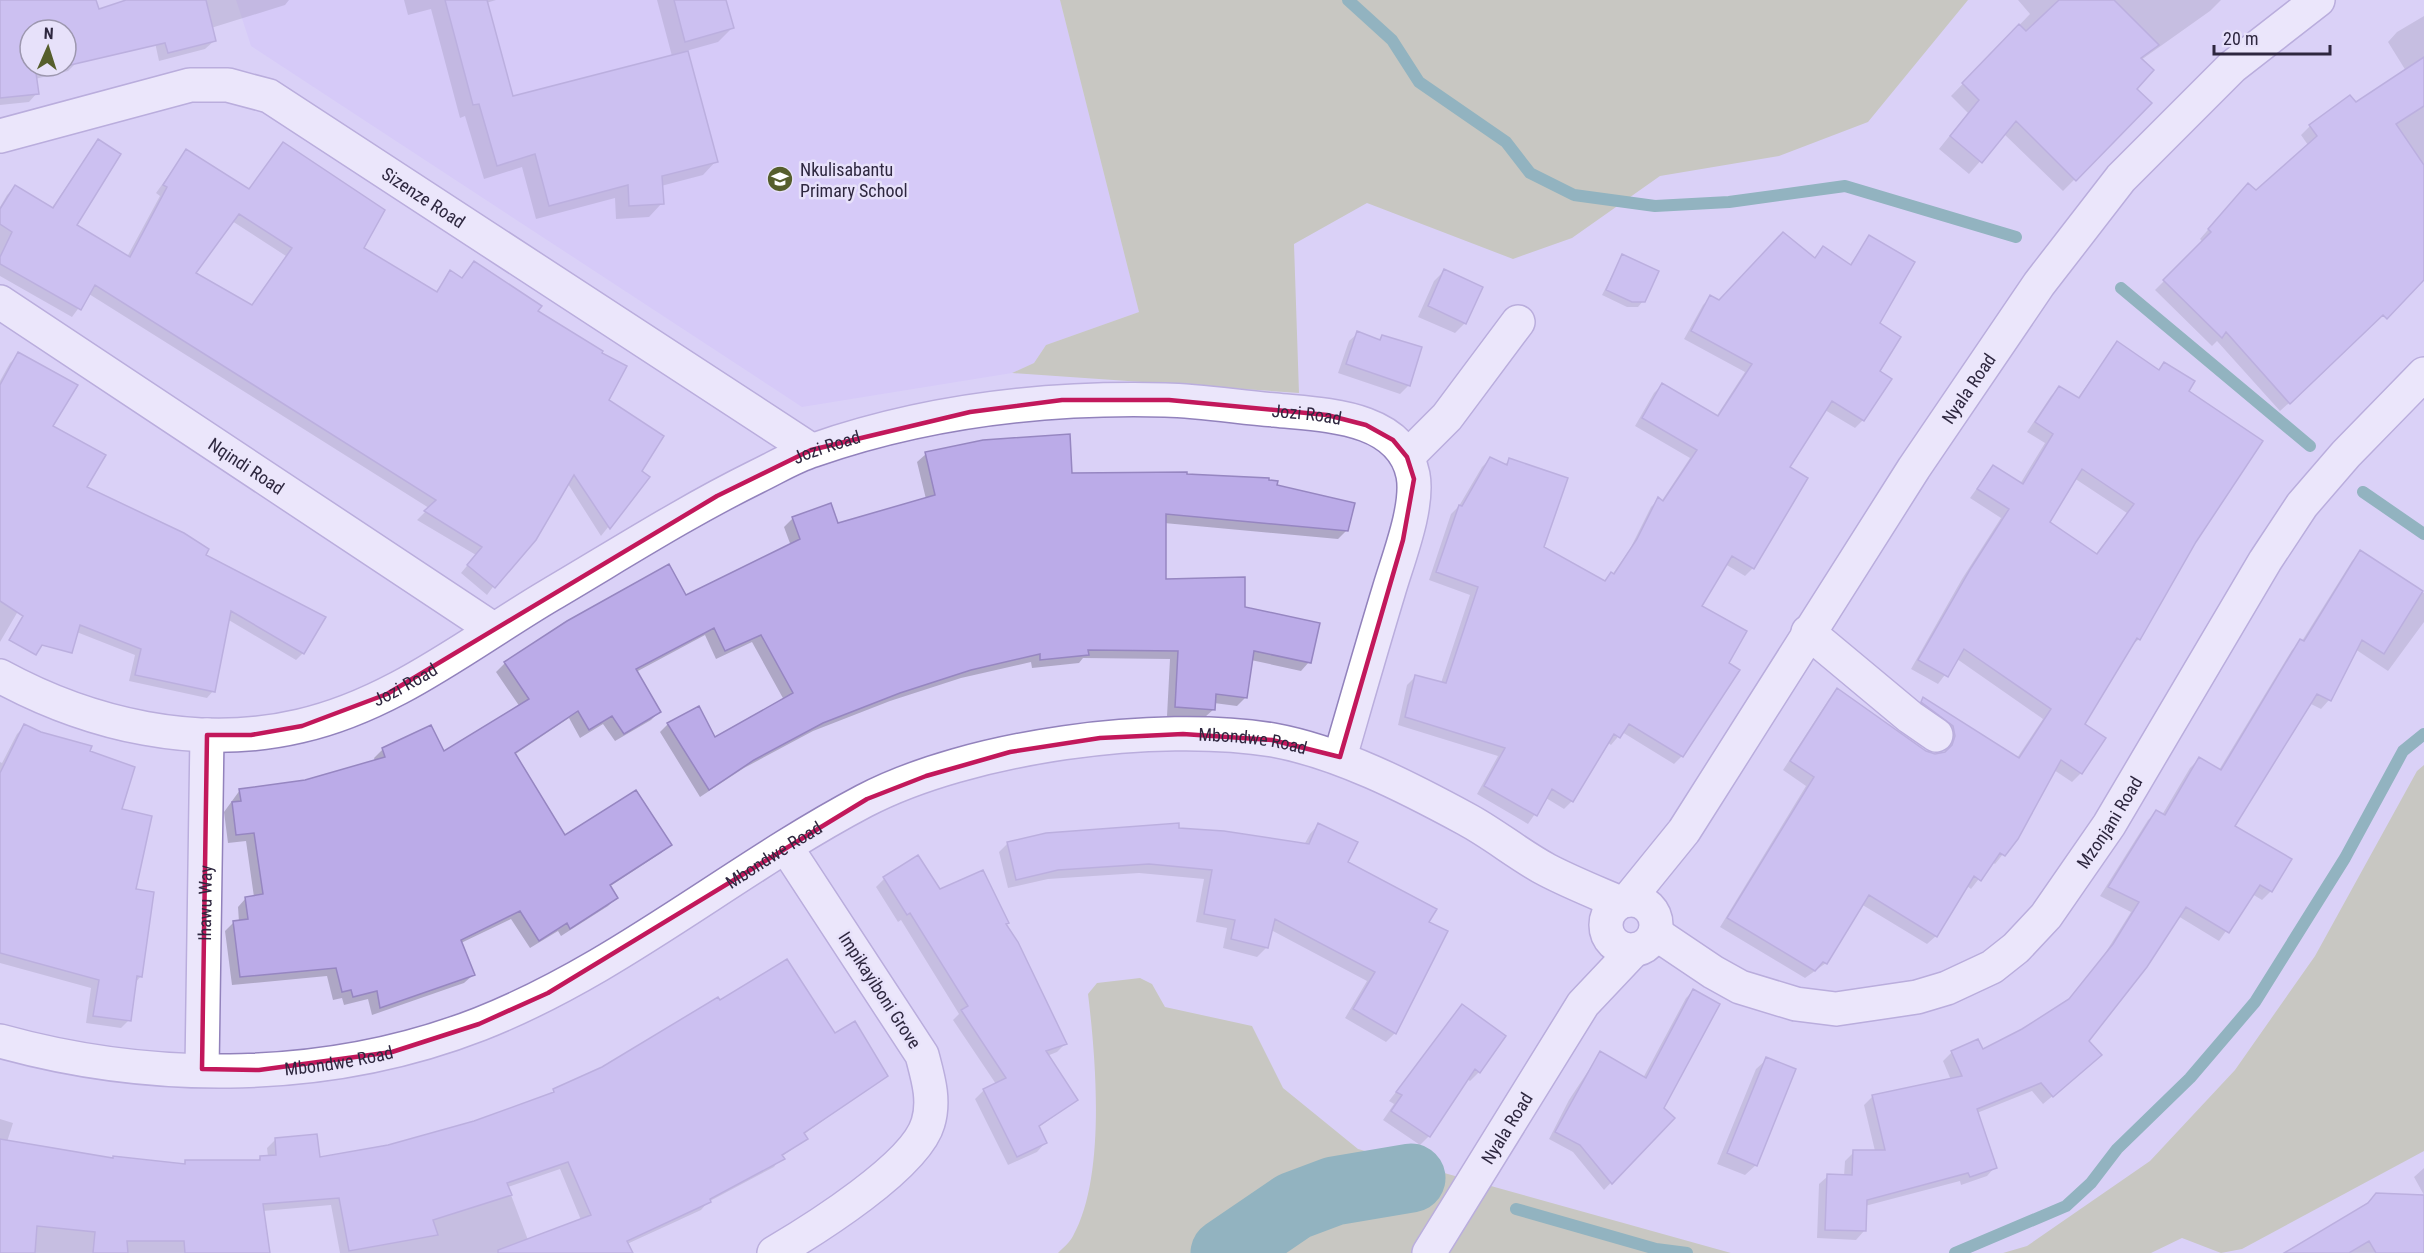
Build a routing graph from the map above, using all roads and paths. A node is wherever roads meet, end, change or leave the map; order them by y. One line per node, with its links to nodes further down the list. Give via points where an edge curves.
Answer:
1 (2318, 0): 9 (street, Nyala Road, via 2232,67 2121,178 2039,284)
2 (0, 136): 6 (street, Sizenze Road, via 190,85 228,85 269,96)
3 (0, 302): 8 (street, Nqindi Road)
4 (1518, 322): 7 (street, via 1447,417)
5 (2424, 374): 15 (street, Mzonjani Road, via 2302,505 2109,825 2046,916 1992,967 1917,997 1826,1008 1787,1002 1740,987)
6 (812, 450): 7 (street, Jozi Road, via 970,412 1062,400 1169,400 1327,416 1366,425 1393,440); 8 (street, Jozi Road, via 717,496)
7 (1407, 457): 13 (street, via 1414,479 1403,540)
8 (493, 628): 11 (street, Jozi Road, via 444,663 348,710 292,728 251,735)
9 (1808, 632): 12 (street); 15 (street, Nyala Road)
10 (0, 676): 11 (street, Jozi Road, via 74,710 108,720 146,729)
11 (207, 735): 17 (street, Ihawu Way)
12 (1936, 735)
13 (1340, 757): 14 (street, Mbondwe Road, via 1272,740 1183,734 1100,738 1010,752 926,776 867,799); 15 (street, Mbondwe Road, via 1466,819)
14 (786, 847): 17 (street, Mbondwe Road, via 619,954 548,993 479,1024 392,1052 329,1063 260,1070); 18 (street, Impikayiboni Grove, via 922,1055 932,1091 928,1124 905,1159 812,1232)
15 (1629, 923): 19 (street, Nyala Road)
16 (0, 1041): 17 (street, Mbondwe Road, via 116,1066)
17 (202, 1069)
18 (774, 1253)
19 (1429, 1253)

